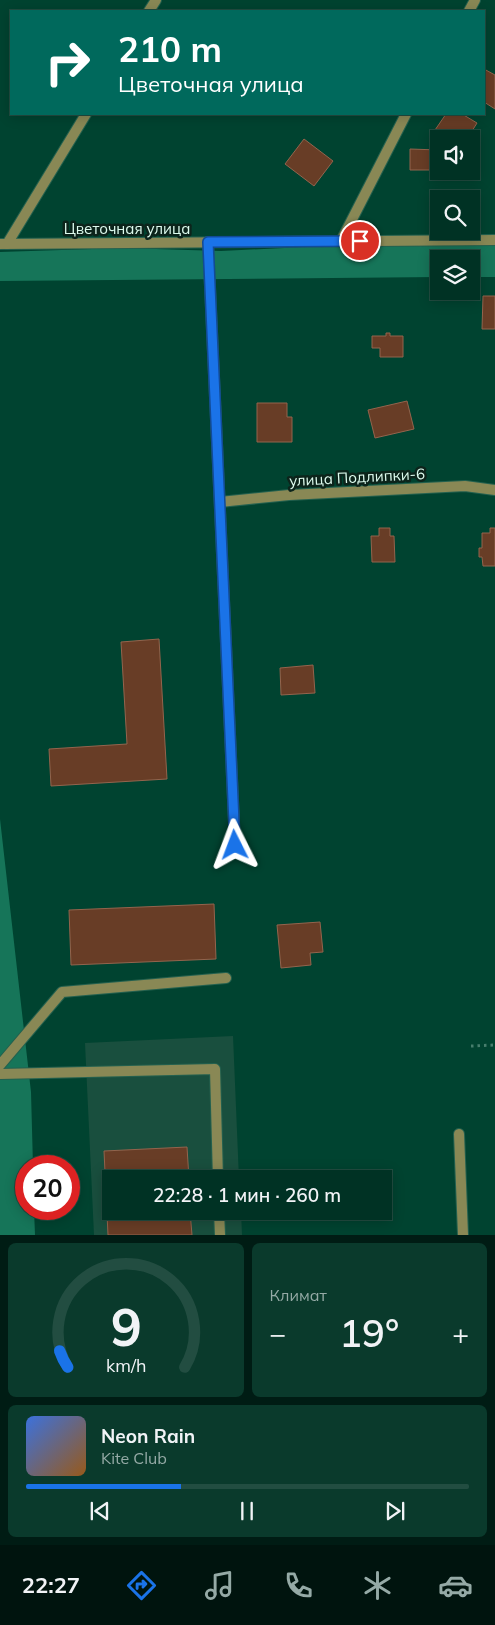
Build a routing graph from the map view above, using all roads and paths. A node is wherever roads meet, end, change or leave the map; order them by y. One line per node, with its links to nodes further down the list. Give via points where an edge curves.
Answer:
1 (85, 115): 6 (street)
2 (405, 115): 4 (street)
3 (495, 240): 4 (street, Цветочная улица)
4 (341, 241): 5 (street, Цветочная улица)
5 (208, 242): 6 (street, Цветочная улица); 8 (street)
6 (3, 244)
7 (495, 490): 8 (street, улица Подлипки-6, via 465,486)
8 (220, 502): 9 (street)
9 (235, 845)
10 (226, 978): 13 (street, via 62,992)
11 (471, 1046): 12 (path)
12 (495, 1046)
13 (0, 1065)
14 (0, 1074): 16 (street, via 214,1069)
15 (459, 1134): 19 (street)
16 (218, 1170)
17 (219, 1220): 18 (street)
18 (220, 1235)
19 (463, 1235)

